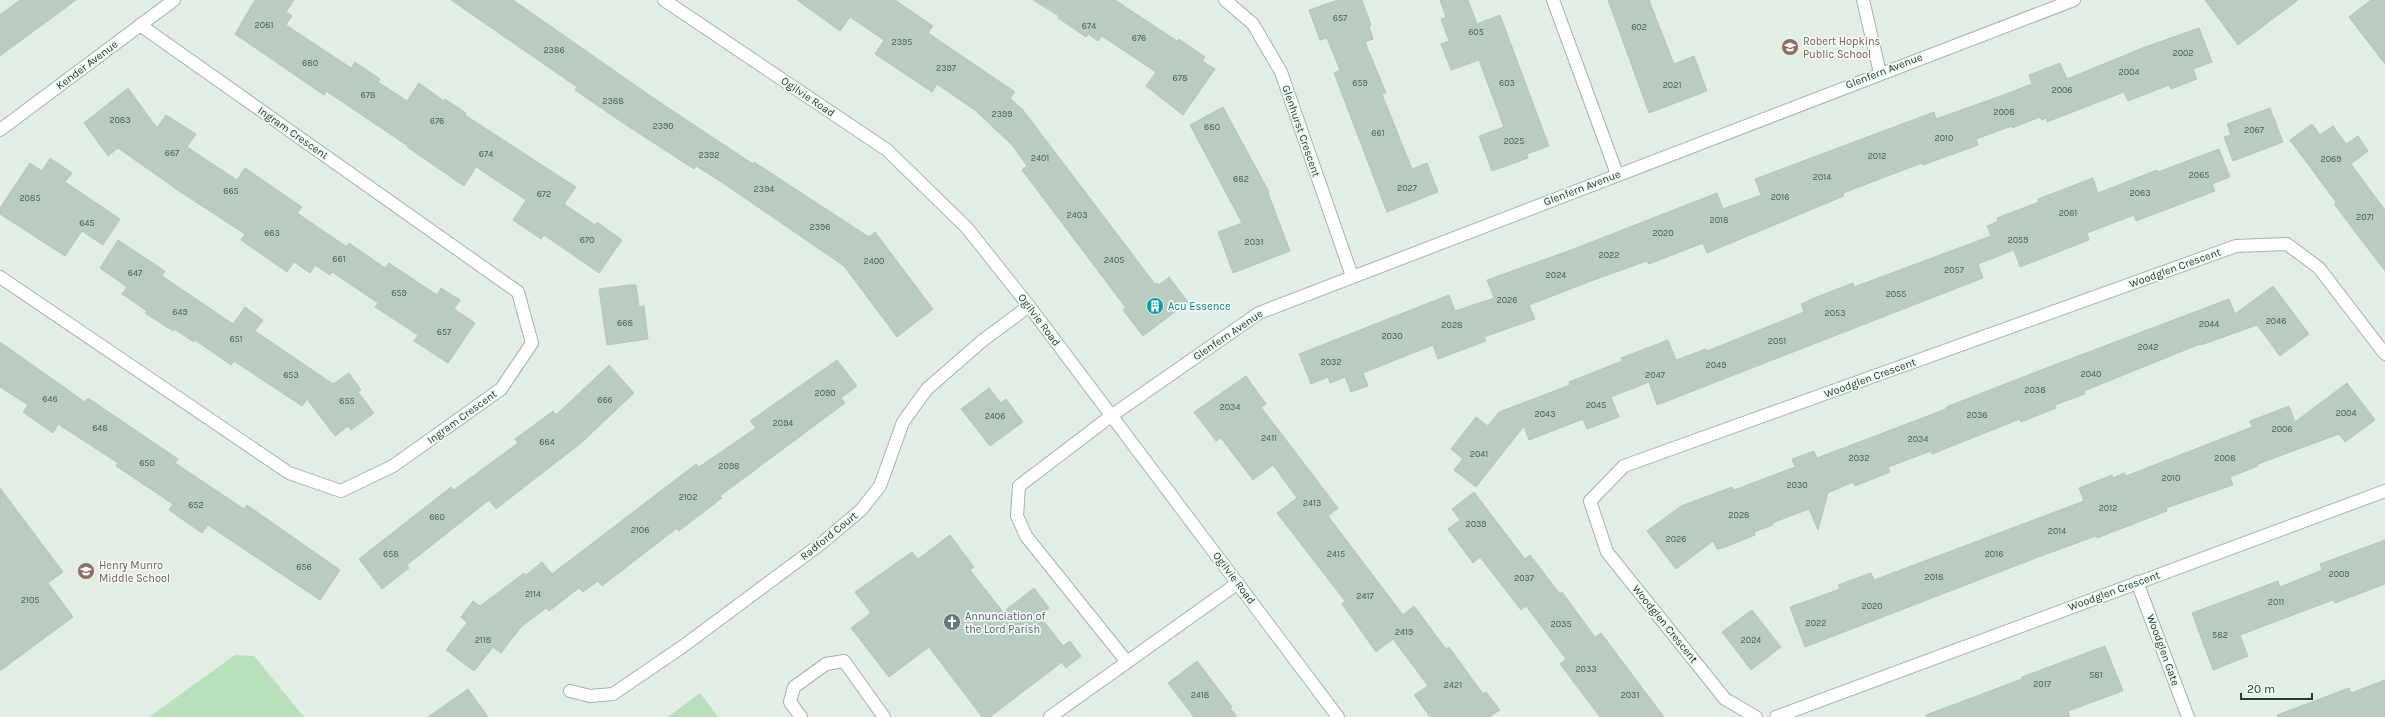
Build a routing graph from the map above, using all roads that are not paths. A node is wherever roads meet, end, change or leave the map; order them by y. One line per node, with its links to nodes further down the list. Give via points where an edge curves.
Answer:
1 (174, 0): 7 (street, Kender Avenue)
2 (664, 0): 13 (street, Ogilvie Road, via 887,150 967,228)
3 (1225, 0): 11 (street, Glenhurst Crescent, via 1253,24 1281,72)
4 (1553, 0): 10 (street)
5 (1863, 0): 8 (street)
6 (2074, 0): 8 (street, Glenfern Avenue)
7 (140, 25): 9 (street, Kender Avenue); 12 (street, Ingram Crescent, via 518,292 532,343 501,389 393,466 342,491 288,473)
8 (1880, 73): 10 (street, Glenfern Avenue)
9 (0, 130)
10 (1618, 174): 11 (street, Glenfern Avenue)
11 (1352, 276): 15 (street, Glenfern Avenue, via 1259,313)
12 (0, 277)
13 (1029, 306): 15 (street, Ogilvie Road); 20 (street, Radford Court, via 982,341 927,389 903,422 880,486 855,515 822,543 682,647 613,694 590,696)
14 (2385, 354): 25 (street, Woodglen Crescent, via 2319,268 2287,244 2236,246 1624,466 1590,501 1607,552 1725,699)
15 (1111, 416): 18 (street, Ogilvie Road); 19 (street, Glenfern Avenue, via 1019,486 1017,516 1026,536)
16 (2385, 491): 17 (street, Woodglen Crescent)
17 (2137, 582): 26 (street, Woodglen Crescent); 27 (street, Woodglen Gate)
18 (1238, 583): 19 (street); 24 (street, Ogilvie Road)
19 (1127, 662): 23 (street)
20 (570, 691)
21 (801, 717): 22 (street, via 790,702 794,687 826,664 844,661)
22 (884, 717)
23 (1050, 717)
24 (1338, 717)
25 (1756, 717)
26 (1776, 717)
27 (2188, 717)

